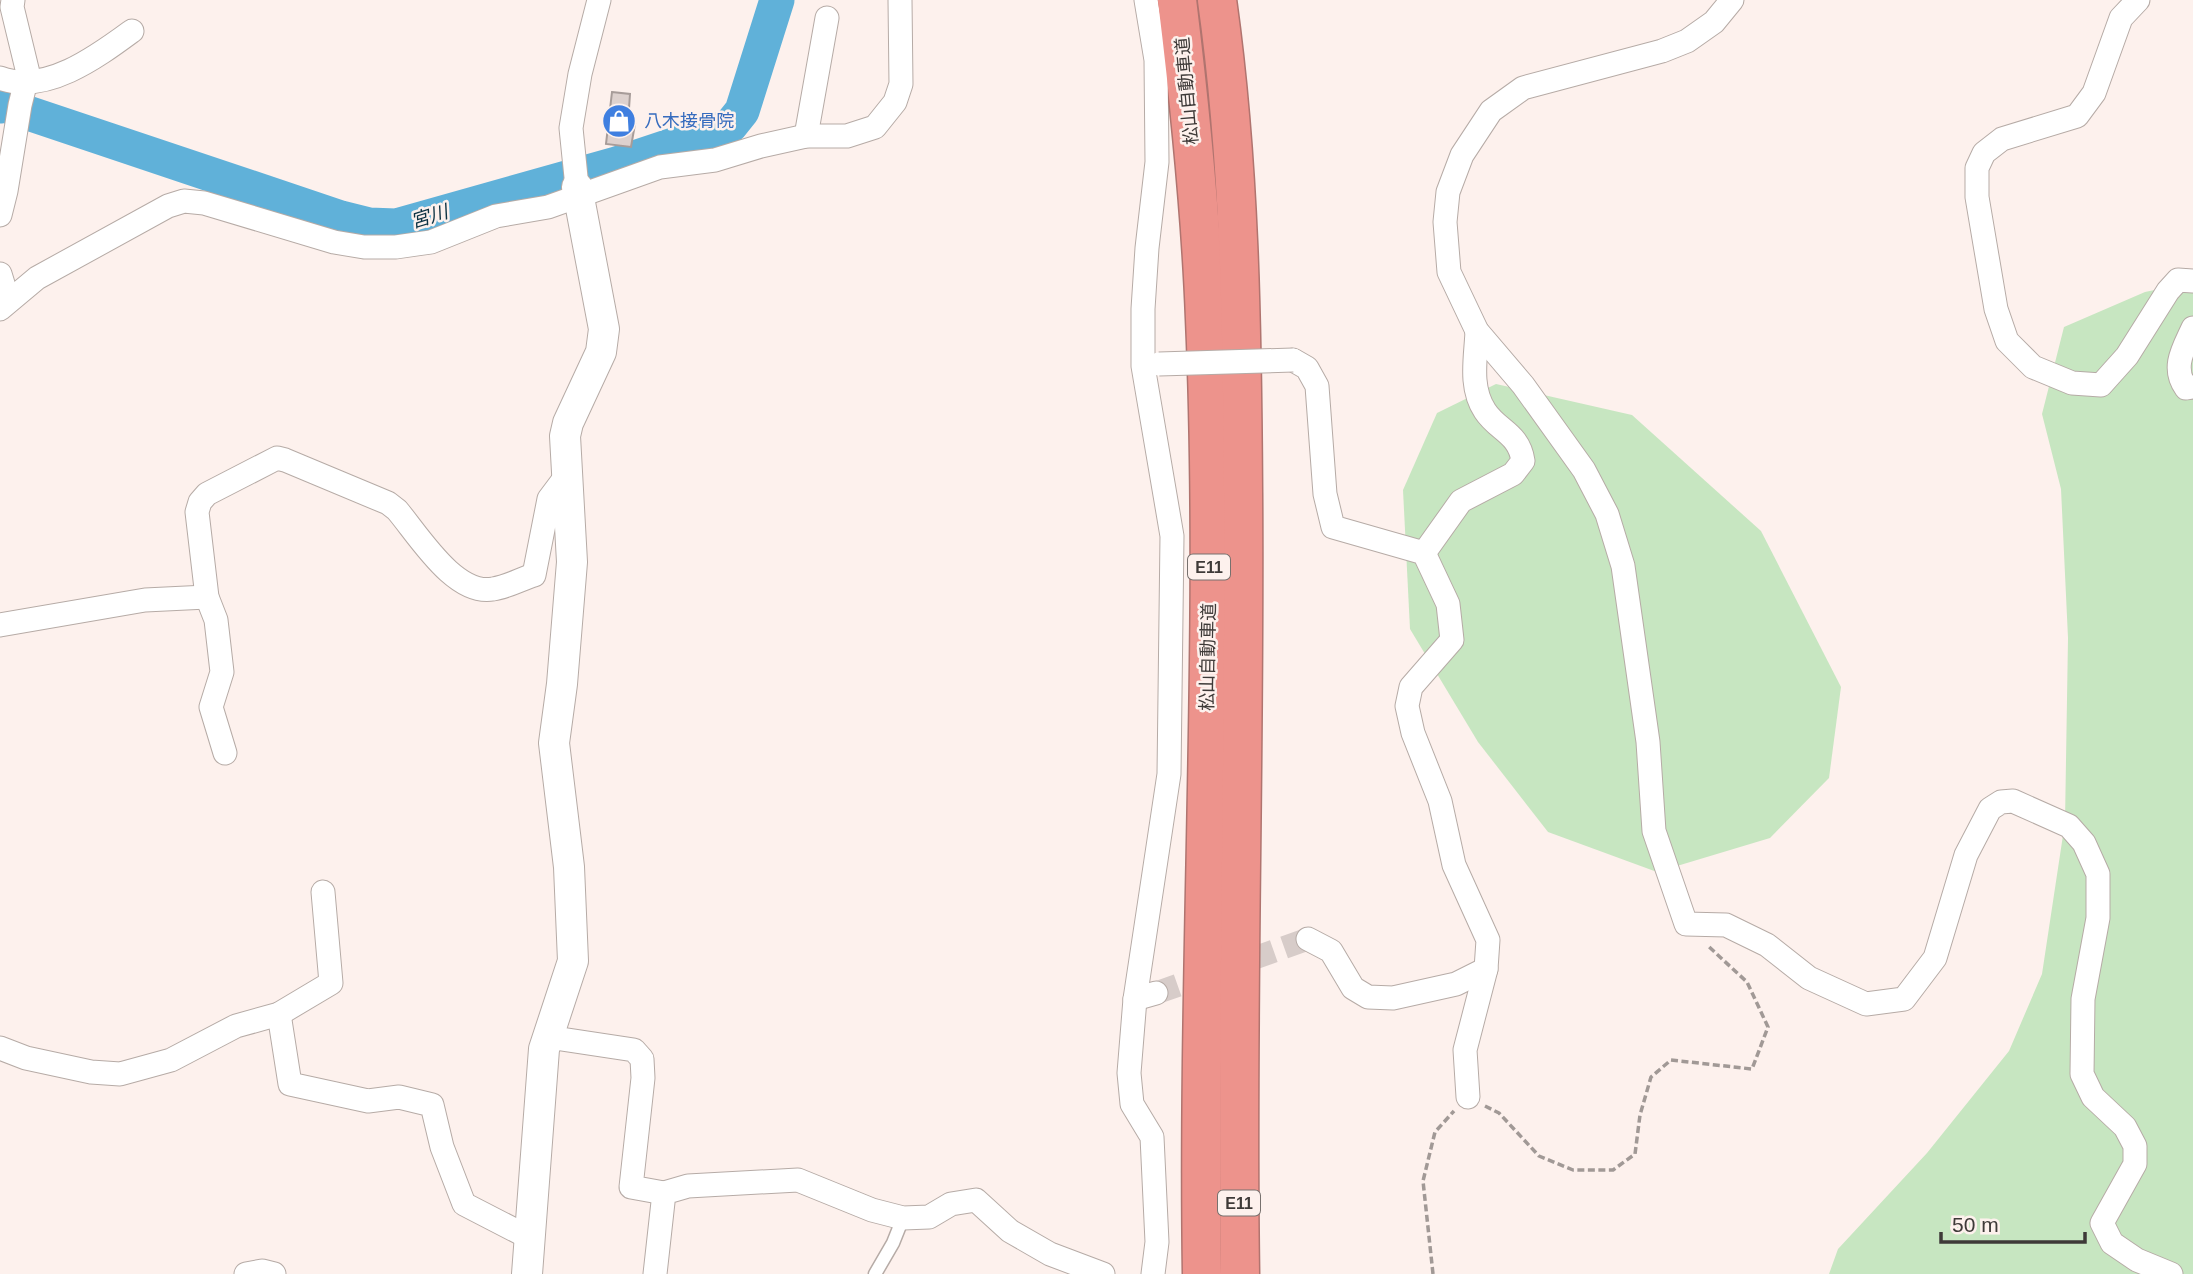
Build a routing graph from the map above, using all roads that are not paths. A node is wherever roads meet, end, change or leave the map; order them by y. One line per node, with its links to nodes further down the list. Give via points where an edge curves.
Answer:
1 (13, 0): 12 (street)
2 (599, 0): 14 (street, via 571,128)
3 (900, 0): 13 (street, via 901,84 895,102 875,127 847,136)
4 (1146, 0): 21 (street, via 1156,60 1157,162 1143,309)
5 (1177, 0): 45 (highway, 松山自動車道 / E11, via 1205,318 1209,558)
6 (1217, 0): 46 (highway, 松山自動車道 / E11, via 1229,84 1242,321)
7 (1732, 0): 20 (street, via 1714,22 1687,41 1523,88 1492,110 1462,155 1448,192 1445,222 1449,272)
8 (2138, 0): 17 (street, via 2121,18 2094,93 2077,116 2003,139 1984,153 1977,168 1977,197 1996,309 2007,341 2033,367 2072,383 2101,385 2127,356 2168,291 2178,280)
9 (827, 18): 13 (street)
10 (132, 31): 12 (street, via 67,72)
11 (0, 78): 12 (street)
12 (26, 81): 15 (street)
13 (806, 136): 14 (street, via 715,160)
14 (576, 182): 18 (street, via 548,207 496,216 431,242 396,247 334,242 184,201 89,247); 23 (street, via 604,329 601,352 567,429)
15 (0, 215)
16 (0, 274): 18 (street)
17 (2193, 281)
18 (4, 304)
19 (2193, 328): 22 (street, via 2178,364 2182,382 2186,388)
20 (1477, 331): 24 (street, via 1475,385 1485,411 1521,447 1523,461 1513,474 1461,501); 47 (street, via 1523,385 1607,514 1623,566 1648,742 1654,831 1686,924 1726,925 1767,945 1809,978 1866,1004 1904,999 1934,958 1966,855 1990,809 2013,801 2069,826 2084,843 2098,874 2098,918 2083,999 2082,1074 2093,1097 2126,1127 2135,1146 2135,1164 2102,1223 2112,1242 2137,1260)
21 (1151, 365): 24 (street, bridge, via 1293,360 1307,368 1317,386 1325,494 1333,527); 44 (street, via 1172,536 1170,760 1146,996 1129,1073 1132,1104 1152,1137 1157,1241)
22 (2193, 387)
23 (567, 475): 25 (street, via 549,499 534,575 492,590 463,584 452,576 388,503 277,458 200,502 197,512); 32 (street, via 572,562 554,743 569,867 573,961)
24 (1424, 554): 30 (street, via 1448,604 1451,640 1411,687 1407,706 1440,801 1454,865 1488,940)
25 (207, 597): 26 (street, via 145,600); 27 (street, via 216,620 222,672 211,707)
26 (0, 625)
27 (225, 753)
28 (323, 892): 31 (street, via 331,983)
29 (1308, 939): 30 (street, via 1331,951 1353,988 1368,997 1393,998 1456,984)
30 (1486, 969): 34 (street, via 1465,1050)
31 (279, 1014): 33 (street, via 236,1026 171,1060 120,1074 26,1058); 37 (street, via 290,1084 368,1101 399,1097 432,1105 464,1204)
32 (548, 1037): 35 (street, via 634,1050 642,1059 631,1187); 37 (street)
33 (0, 1048)
34 (1468, 1097)
35 (664, 1193): 36 (street, via 688,1186 798,1180); 41 (street)
36 (903, 1218): 42 (lane); 43 (street, via 929,1217 951,1204 976,1200 1010,1231 1050,1254)
37 (530, 1238): 40 (street)
38 (246, 1274): 39 (street)
39 (274, 1274)
40 (527, 1274)
41 (655, 1274)
42 (876, 1274)
43 (1103, 1274)
44 (1153, 1274)
45 (1202, 1274)
46 (1240, 1274)
47 (2171, 1274)

